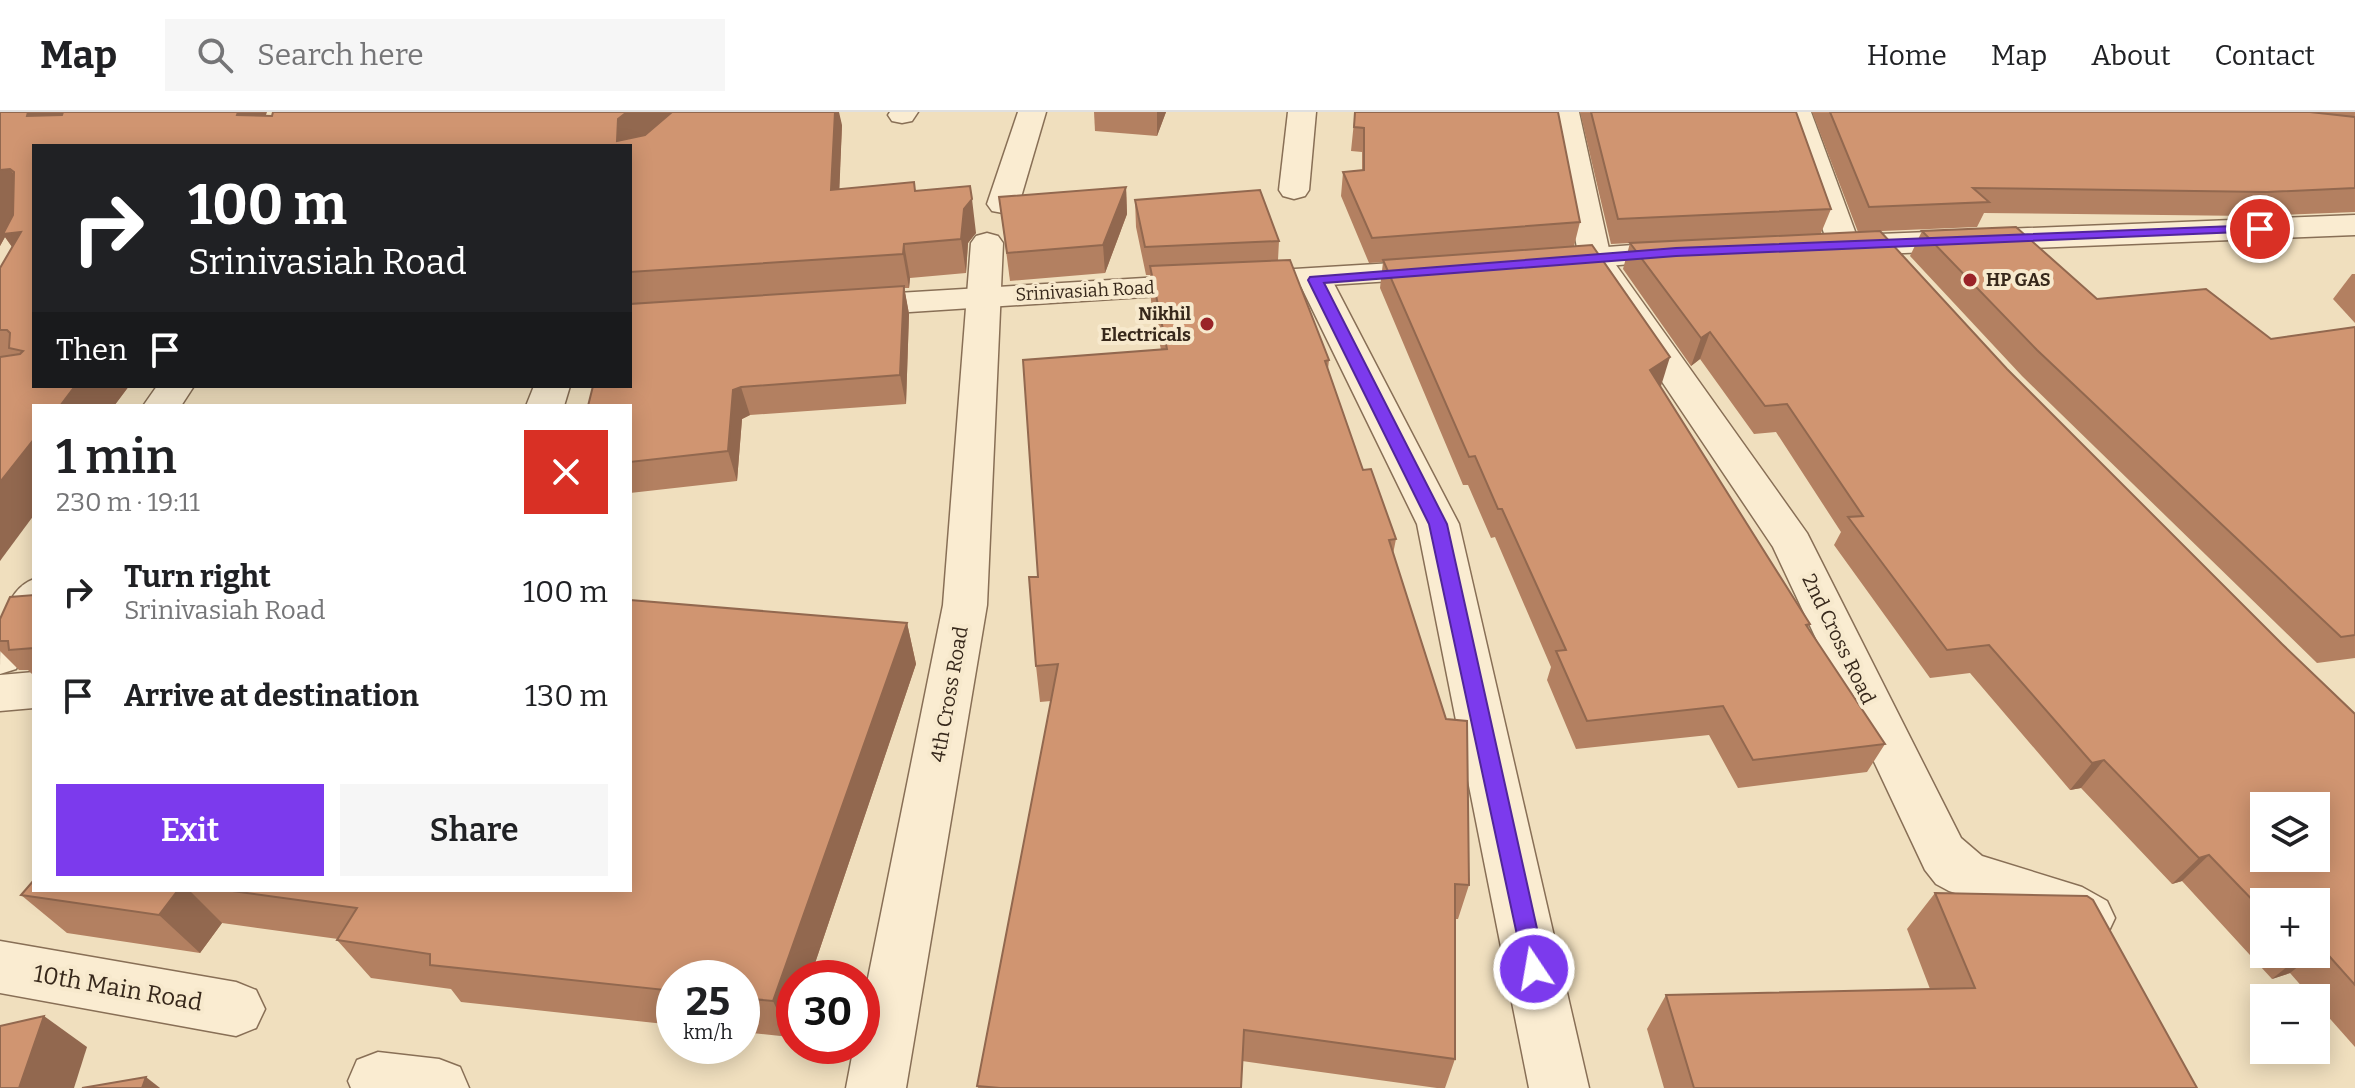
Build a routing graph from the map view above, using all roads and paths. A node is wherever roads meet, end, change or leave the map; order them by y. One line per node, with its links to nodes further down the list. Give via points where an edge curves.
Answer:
1 (1032, 112): 6 (street)
2 (1302, 112): 5 (street)
3 (1565, 112): 12 (street, 2nd Cross Road)
4 (1797, 112): 9 (street)
5 (1294, 190)
6 (1003, 204)
7 (2355, 225): 9 (street)
8 (987, 243): 17 (street, 4th Cross Road)
9 (1861, 245): 10 (street); 15 (street)
10 (1798, 247)
11 (1722, 250): 12 (street)
12 (1595, 258): 13 (street); 23 (street, 2nd Cross Road, via 1792,543 1943,854 1968,875 2086,916)
13 (1517, 264)
14 (1470, 268): 16 (street, Srinivasiah Road)
15 (1908, 277)
16 (1315, 280): 17 (street, Srinivasiah Road); 29 (street, via 1438,524)
17 (985, 296): 18 (street, Srinivasiah Road); 28 (street, 4th Cross Road, via 965,605)
18 (815, 308)
19 (32, 598): 20 (street)
20 (0, 657)
21 (32, 690): 22 (street)
22 (0, 693)
23 (2111, 946)
24 (0, 967): 25 (street, 10th Main Road)
25 (236, 1009)
26 (378, 1081): 27 (street)
27 (439, 1088)
28 (876, 1088)
29 (1559, 1088)

